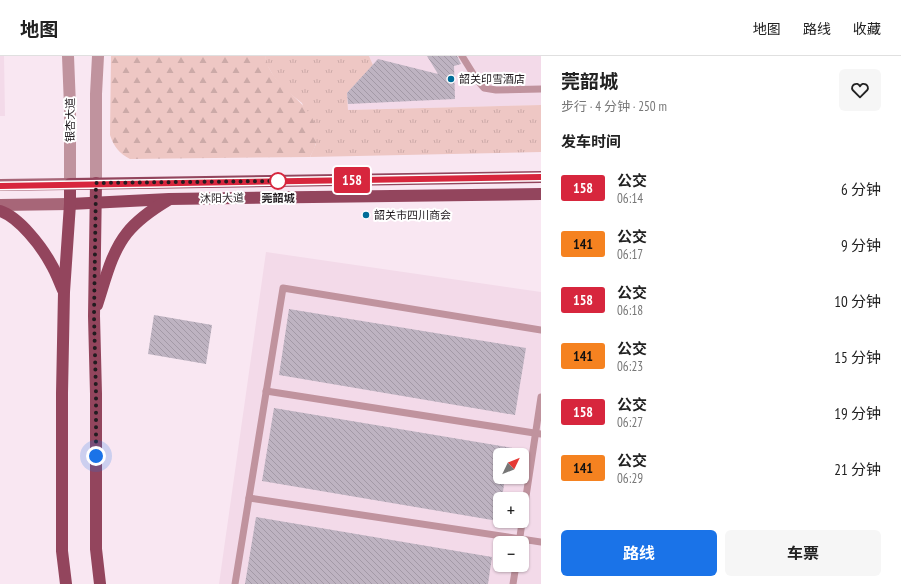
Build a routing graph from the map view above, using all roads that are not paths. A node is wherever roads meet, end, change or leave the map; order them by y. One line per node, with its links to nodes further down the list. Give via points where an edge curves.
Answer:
1 (68, 56): 7 (street, 银杏大道)
2 (98, 56): 6 (street)
3 (462, 56): 4 (lane, via 477,80 488,90)
4 (541, 89)
5 (541, 177): 6 (main road, 沐阳大道)
6 (96, 183): 7 (main road, 沐阳大道); 11 (main road)
7 (70, 184): 8 (main road, 沐阳大道); 12 (main road)
8 (0, 186)
9 (541, 194): 10 (main road, 沐阳大道)
10 (169, 199): 11 (main road, 沐阳大道); 16 (main road, via 137,222 119,244)
11 (96, 203): 12 (main road, 沐阳大道); 16 (main road)
12 (70, 204): 13 (main road, 沐阳大道); 15 (main road)
13 (0, 205)
14 (0, 211): 15 (main road, via 17,222 41,248)
15 (64, 292): 27 (main road, via 62,551)
16 (94, 316): 28 (main road, via 96,549)
17 (541, 330): 18 (lane, via 283,288)
18 (266, 391): 20 (lane); 21 (lane)
19 (541, 397): 20 (lane)
20 (538, 434): 22 (lane)
21 (249, 498): 23 (lane); 29 (lane)
22 (521, 536)
23 (493, 537)
24 (529, 541): 25 (lane)
25 (541, 542)
26 (515, 572): 30 (lane)
27 (66, 584)
28 (100, 584)
29 (235, 584)
30 (513, 584)

